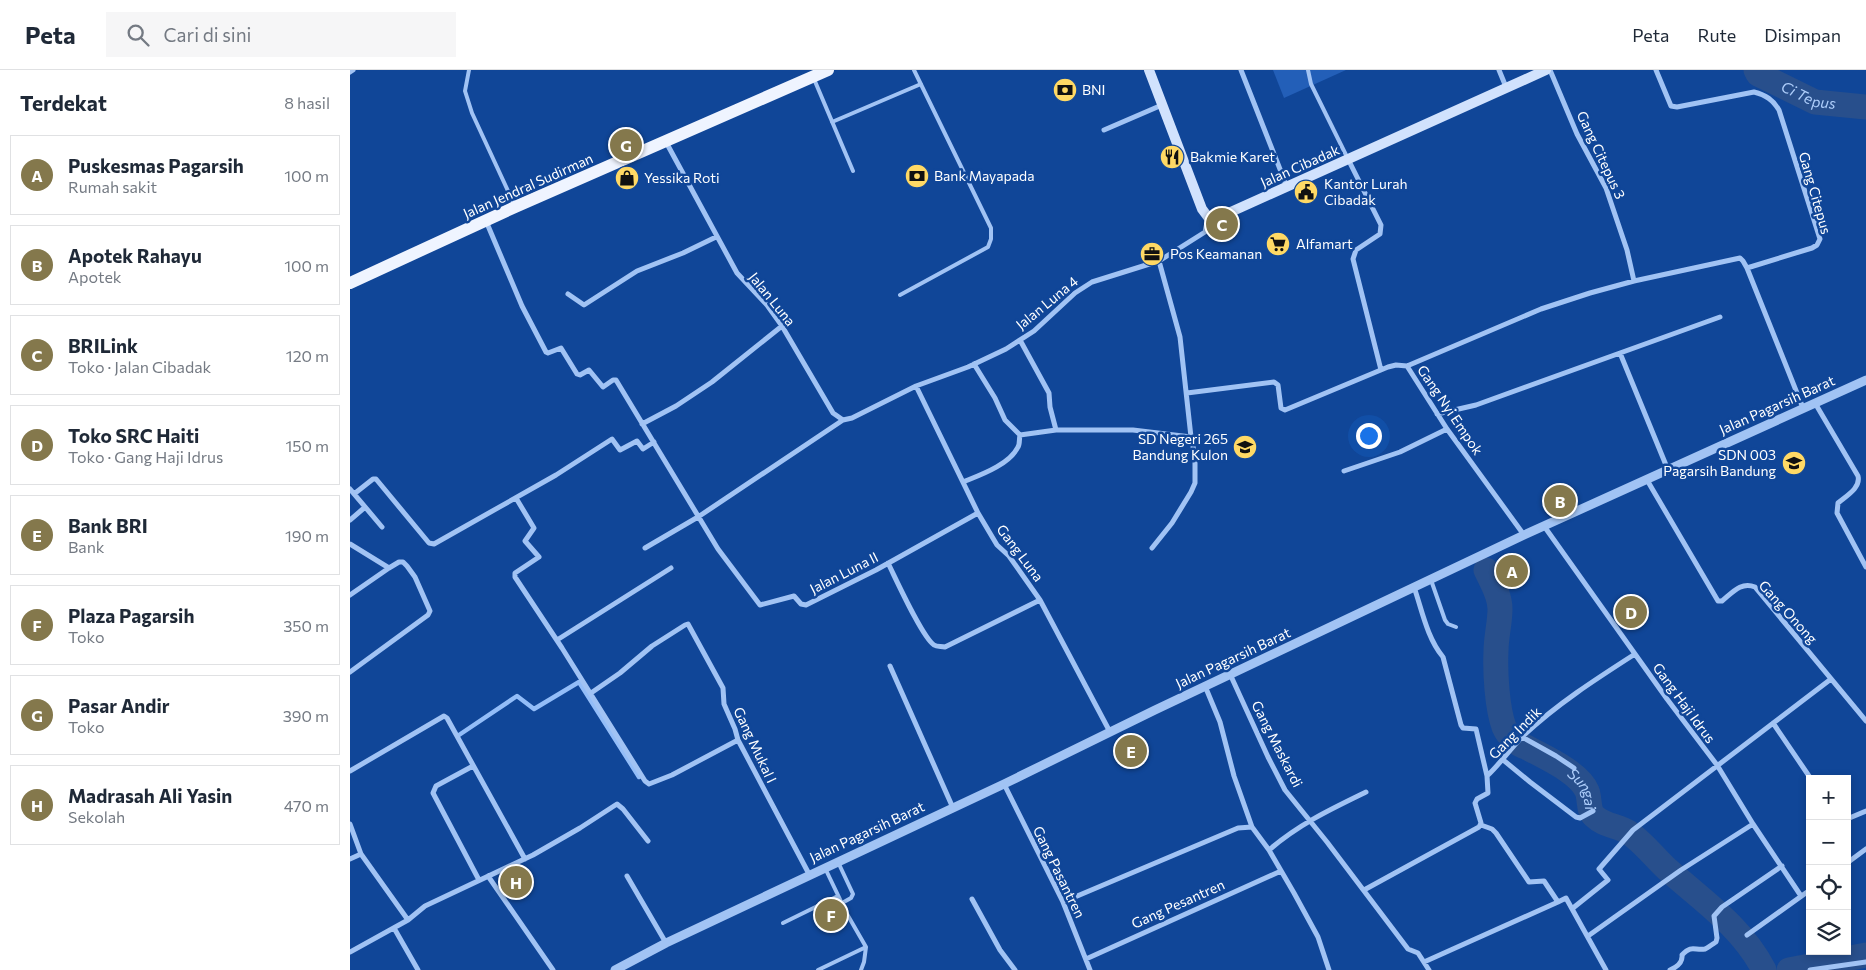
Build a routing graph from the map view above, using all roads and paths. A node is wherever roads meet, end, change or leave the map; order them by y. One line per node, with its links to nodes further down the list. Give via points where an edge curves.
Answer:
1 (469, 70): 21 (lane, via 465,91 472,113)
2 (828, 70): 11 (main road, Jalan Jendral Sudirman)
3 (914, 70): 12 (lane)
4 (1149, 70): 14 (main road)
5 (1241, 70): 20 (street)
6 (1308, 70): 18 (lane, via 1311,84)
7 (1499, 70): 13 (street)
8 (1546, 70): 13 (main road, Jalan Cibadak)
9 (1550, 70): 27 (street, Gang Citepus 3, via 1577,134 1606,188)
10 (1656, 70): 26 (street, Gang Citepus, via 1671,106 1754,92 1764,94 1778,110 1820,239 1812,248)
11 (813, 77): 15 (lane); 17 (main road, Jalan Jendral Sudirman)
12 (920, 84): 15 (lane); 30 (lane, via 991,228 992,239 988,248)
13 (1506, 87): 18 (main road, Jalan Cibadak)
14 (1162, 105): 16 (street); 22 (main road, via 1202,209)
15 (832, 122): 19 (lane)
16 (1104, 130)
17 (666, 142): 21 (main road, Jalan Jendral Sudirman); 24 (street, Jalan Luna)
18 (1348, 159): 20 (main road, Jalan Cibadak); 37 (street, via 1382,230 1356,250 1353,260)
19 (854, 171)
20 (1287, 187): 22 (main road, Jalan Cibadak, via 1224,215)
21 (516, 207): 23 (main road, Jalan Jendral Sudirman)
22 (1208, 217): 25 (street, Jalan Luna 4, via 1205,232)
23 (486, 221): 28 (main road, Jalan Jendral Sudirman); 45 (street, via 522,306 546,352 561,348 577,374 589,370 602,387 616,380)
24 (716, 237): 29 (street, via 637,271 584,305); 32 (street, Jalan Luna, via 737,273)
25 (1160, 260): 33 (street, Jalan Luna 4, via 1092,282); 40 (street, via 1180,336)
26 (1747, 268): 27 (street, via 1738,258); 42 (street)
27 (1634, 281): 36 (street, via 1541,309)
28 (350, 283)
29 (568, 294)
30 (900, 295)
31 (1720, 317): 34 (street)
32 (782, 326): 44 (street, Jalan Luna, via 833,413); 45 (street, via 712,382)
33 (1020, 340): 35 (street, Jalan Luna 4); 47 (street, via 1049,393)
34 (1620, 354): 43 (street, via 1476,405); 51 (street)
35 (974, 364): 39 (street, Jalan Luna 4); 48 (street, via 1006,420)
36 (1407, 366): 37 (street, Gang Nyi Empok, via 1396,365); 43 (street, Gang Nyi Empok)
37 (1381, 370): 40 (street, Gang Nyi Empok, via 1285,410 1281,408 1278,385 1274,382)
38 (1866, 380): 41 (street, Jalan Pagarsih Barat)
39 (916, 386): 44 (street); 54 (street, Gang Luna)
40 (1187, 394): 49 (street)
41 (1815, 403): 42 (street, Jalan Pagarsih Barat); 68 (street, via 1858,476 1857,486 1838,503 1837,513)
42 (1803, 408): 51 (street, Jalan Pagarsih Barat)
43 (1436, 414): 46 (street, Gang Nyi Empok)
44 (843, 420): 59 (street)
45 (642, 424): 50 (street)
46 (1447, 429): 52 (street, via 1400,452); 63 (street, Gang Nyi Empok)
47 (1056, 430): 48 (street); 49 (street, via 1133,430)
48 (1020, 435): 54 (street, via 1018,447 1002,463)
49 (1191, 436): 66 (street, via 1196,456 1195,483 1184,506)
50 (654, 442): 56 (street, via 643,449 637,441 620,450 612,440); 59 (street)
51 (1668, 470): 53 (street, Jalan Pagarsih Barat)
52 (1344, 471)
53 (1648, 480): 61 (street, Jalan Pagarsih Barat); 81 (street, Gang Onong, via 1718,601 1743,585 1755,587)
54 (963, 482): 58 (street, Gang Luna)
55 (352, 492): 56 (street, via 376,479 432,544); 57 (street)
56 (516, 498): 76 (street, via 534,528 525,541 539,557 514,575)
57 (364, 508): 60 (street); 62 (street)
58 (978, 512): 67 (street, Jalan Luna II); 74 (street, Gang Luna, via 997,545 1009,556)
59 (698, 517): 65 (street); 67 (street, Jalan Luna II, via 718,550 760,605 794,596 806,605)
60 (350, 520)
61 (1544, 526): 63 (street, Jalan Pagarsih Barat); 77 (street, Gang Haji Idrus)
62 (382, 527)
63 (1524, 535): 71 (street, Jalan Pagarsih Barat)
64 (350, 544): 69 (street)
65 (645, 548)
66 (1152, 548)
67 (888, 563): 74 (street, via 930,641 936,646 945,646)
68 (1866, 567)
69 (388, 568): 73 (street); 79 (street, via 399,562 407,566 430,611)
70 (670, 568): 76 (street)
71 (1431, 579): 72 (street, Jalan Pagarsih Barat); 75 (lane, via 1445,620)
72 (1414, 587): 80 (street, Jalan Pagarsih Barat); 97 (street, Gang Indik, via 1437,650 1443,657 1460,725 1476,729)
73 (350, 595)
74 (1040, 600): 88 (street, Gang Luna)
75 (1456, 626)
76 (557, 640): 83 (street)
77 (1635, 654): 90 (street, Gang Indik, via 1565,701); 92 (street, Gang Haji Idrus)
78 (890, 666): 100 (street)
79 (350, 672)
80 (1230, 674): 82 (street, Jalan Pagarsih Barat); 104 (street, Gang Maskardi, via 1285,790)
81 (1831, 679): 85 (street, Gang Onong); 87 (street)
82 (1205, 686): 88 (street, Jalan Pagarsih Barat); 108 (street, via 1220,722)
83 (591, 693): 89 (street, via 648,784); 89 (street, Gang Mukal I, via 652,646 688,624 723,688 724,704)
84 (1866, 710): 85 (street)
85 (1861, 715): 86 (street, Gang Onong)
86 (1866, 721)
87 (1773, 723): 92 (street); 96 (street)
88 (1110, 732): 98 (street, Jalan Pagarsih Barat)
89 (738, 740): 120 (street, Gang Mukal I)
90 (1519, 741): 91 (street, Gang Indik); 94 (street, via 1556,756)
91 (1502, 759): 97 (street, Gang Indik); 101 (street, via 1576,817)
92 (1717, 765): 106 (street, Gang Haji Idrus); 132 (street, via 1632,830 1598,869 1608,880)
93 (473, 766): 95 (street, via 444,716); 114 (street); 123 (street, via 436,786 433,793)
94 (1574, 768)
95 (350, 770)
96 (1808, 775)
97 (1487, 776): 107 (street, via 1489,792 1475,803)
98 (1004, 784): 100 (street, Jalan Pagarsih Barat); 129 (street, Gang Pasantren)
99 (1366, 792): 104 (street)
100 (953, 808): 116 (street, Jalan Pagarsih Barat)
101 (1592, 811)
102 (1865, 811): 103 (street)
103 (1851, 818)
104 (1310, 819): 111 (street); 124 (street, Gang Maskardi)
105 (350, 824): 112 (street)
106 (1753, 824): 117 (street, Gang Haji Idrus); 137 (street)
107 (1481, 826): 124 (street); 130 (street, via 1492,829 1530,882 1544,881)
108 (1252, 827): 111 (street); 129 (street, via 1238,828)
109 (648, 841): 114 (street, via 617,804)
110 (1866, 849): 115 (street)
111 (1269, 850): 119 (street)
112 (361, 854): 113 (street); 133 (street)
113 (350, 859)
114 (524, 859): 121 (street)
115 (1851, 860)
116 (838, 862): 118 (street, Jalan Pagarsih Barat); 131 (lane, via 853,894)
117 (1782, 866): 127 (street, Gang Haji Idrus); 154 (street, via 1722,907 1714,916 1716,942 1706,948 1686,951 1680,964)
118 (825, 868): 120 (street, Jalan Pagarsih Barat); 126 (lane)
119 (1281, 871): 141 (street, Gang Pesantren); 151 (street, via 1318,937)
120 (809, 874): 138 (street, Jalan Pagarsih Barat)
121 (488, 876): 123 (street); 146 (street)
122 (628, 876): 138 (street)
123 (479, 880): 133 (street, via 425,906)
124 (1364, 890): 142 (street, Gang Maskardi, via 1408,950 1418,953)
125 (1806, 893): 127 (street)
126 (838, 896): 131 (lane); 134 (lane)
127 (1801, 896): 136 (street)
128 (972, 899): 149 (street)
129 (1063, 902): 141 (street, Gang Pasantren)
130 (1558, 902): 132 (street, via 1566,898); 142 (street)
131 (842, 903): 139 (lane)
132 (1573, 908): 137 (street)
133 (408, 920): 135 (street)
134 (783, 923)
135 (394, 928): 140 (street); 145 (street)
136 (1747, 935)
137 (1588, 936): 153 (street)
138 (666, 943): 144 (street, Jalan Pagarsih Barat)
139 (866, 947): 147 (lane); 148 (lane)
140 (350, 952)
141 (1086, 959): 150 (street, Gang Pasantren)
142 (1424, 962): 152 (street, Gang Maskardi)
143 (1866, 962): 155 (street)
144 (619, 969)
145 (418, 970)
146 (553, 970)
147 (818, 970)
148 (861, 970)
149 (1015, 970)
150 (1090, 970)
151 (1329, 970)
152 (1429, 970)
153 (1606, 970)
154 (1670, 970)
155 (1810, 970)

